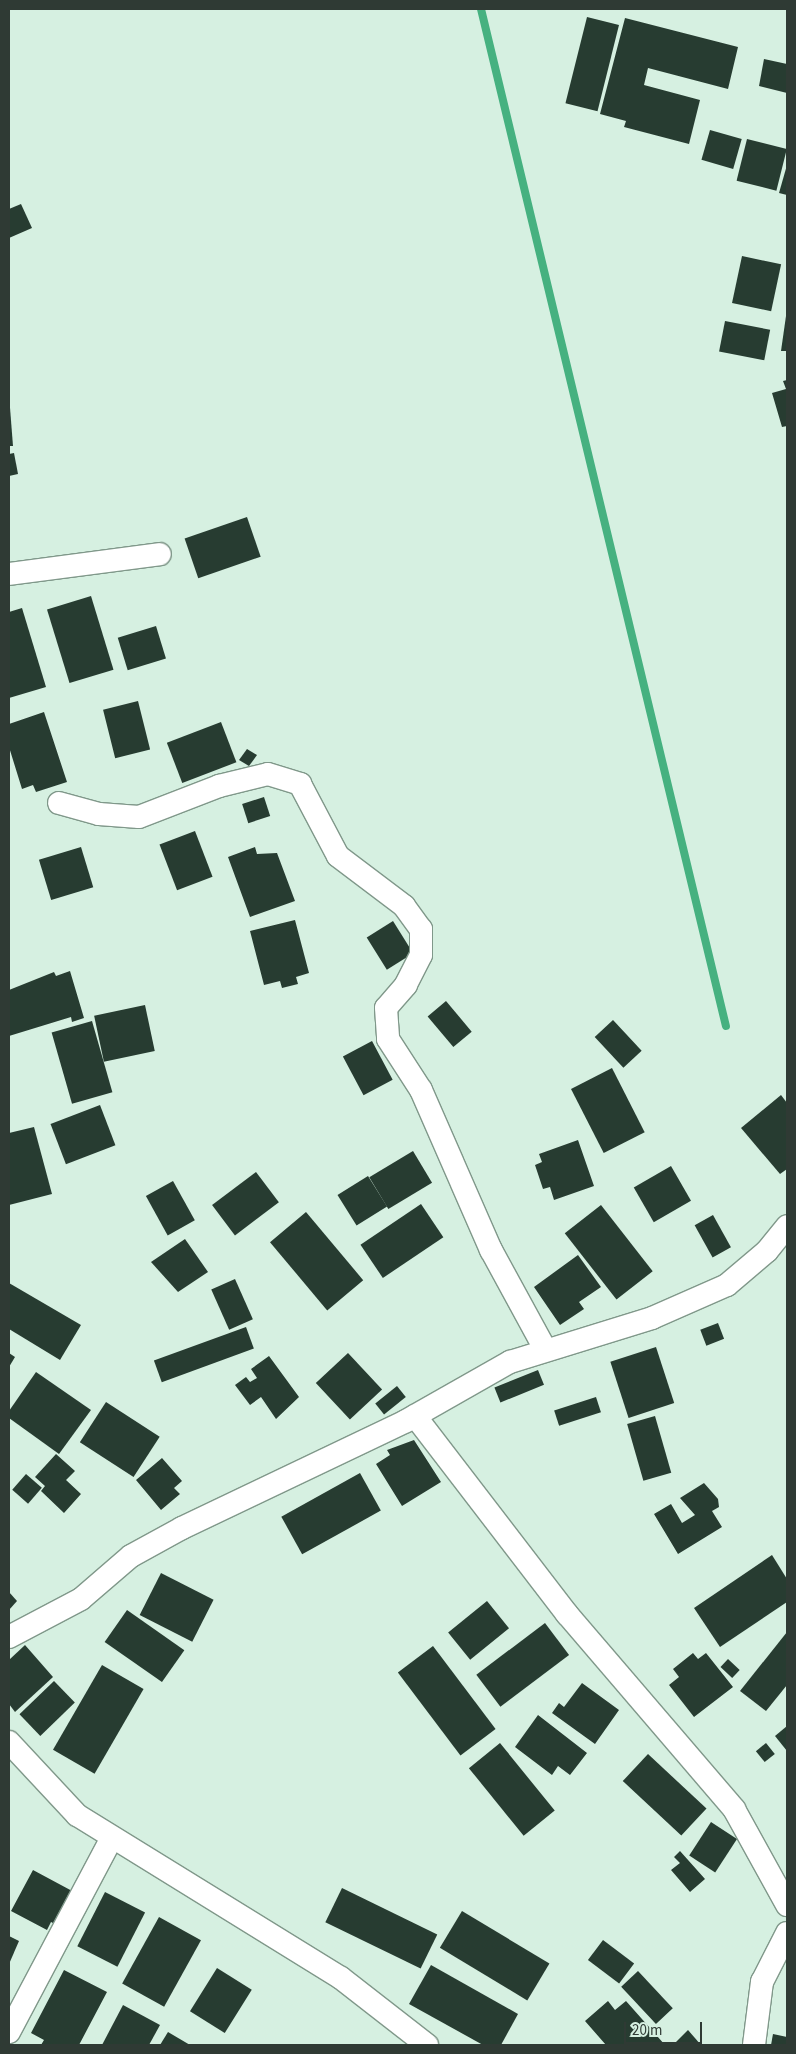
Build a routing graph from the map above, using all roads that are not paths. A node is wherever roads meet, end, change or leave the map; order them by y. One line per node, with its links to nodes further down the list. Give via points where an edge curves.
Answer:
1 (160, 554): 2 (street)
2 (9, 574)
3 (58, 803): 5 (street, via 99,814 139,818 219,786 268,774 300,784 338,856 404,906 421,929 421,955 406,985 386,1008 388,1039 421,1090 491,1250)
4 (787, 1226): 5 (street, via 767,1251 727,1285 652,1318)
5 (545, 1349): 6 (street, via 510,1362)
6 (415, 1416): 7 (street, via 182,1528 131,1556 80,1599); 10 (street, via 567,1614 734,1810)
7 (9, 1637)
8 (9, 1742): 9 (street, via 77,1815)
9 (111, 1839): 12 (street); 13 (street, via 159,1862 341,1978)
10 (787, 1905)
11 (787, 1933): 14 (street, via 762,1982)
12 (9, 2032)
13 (427, 2045)
14 (754, 2045)

